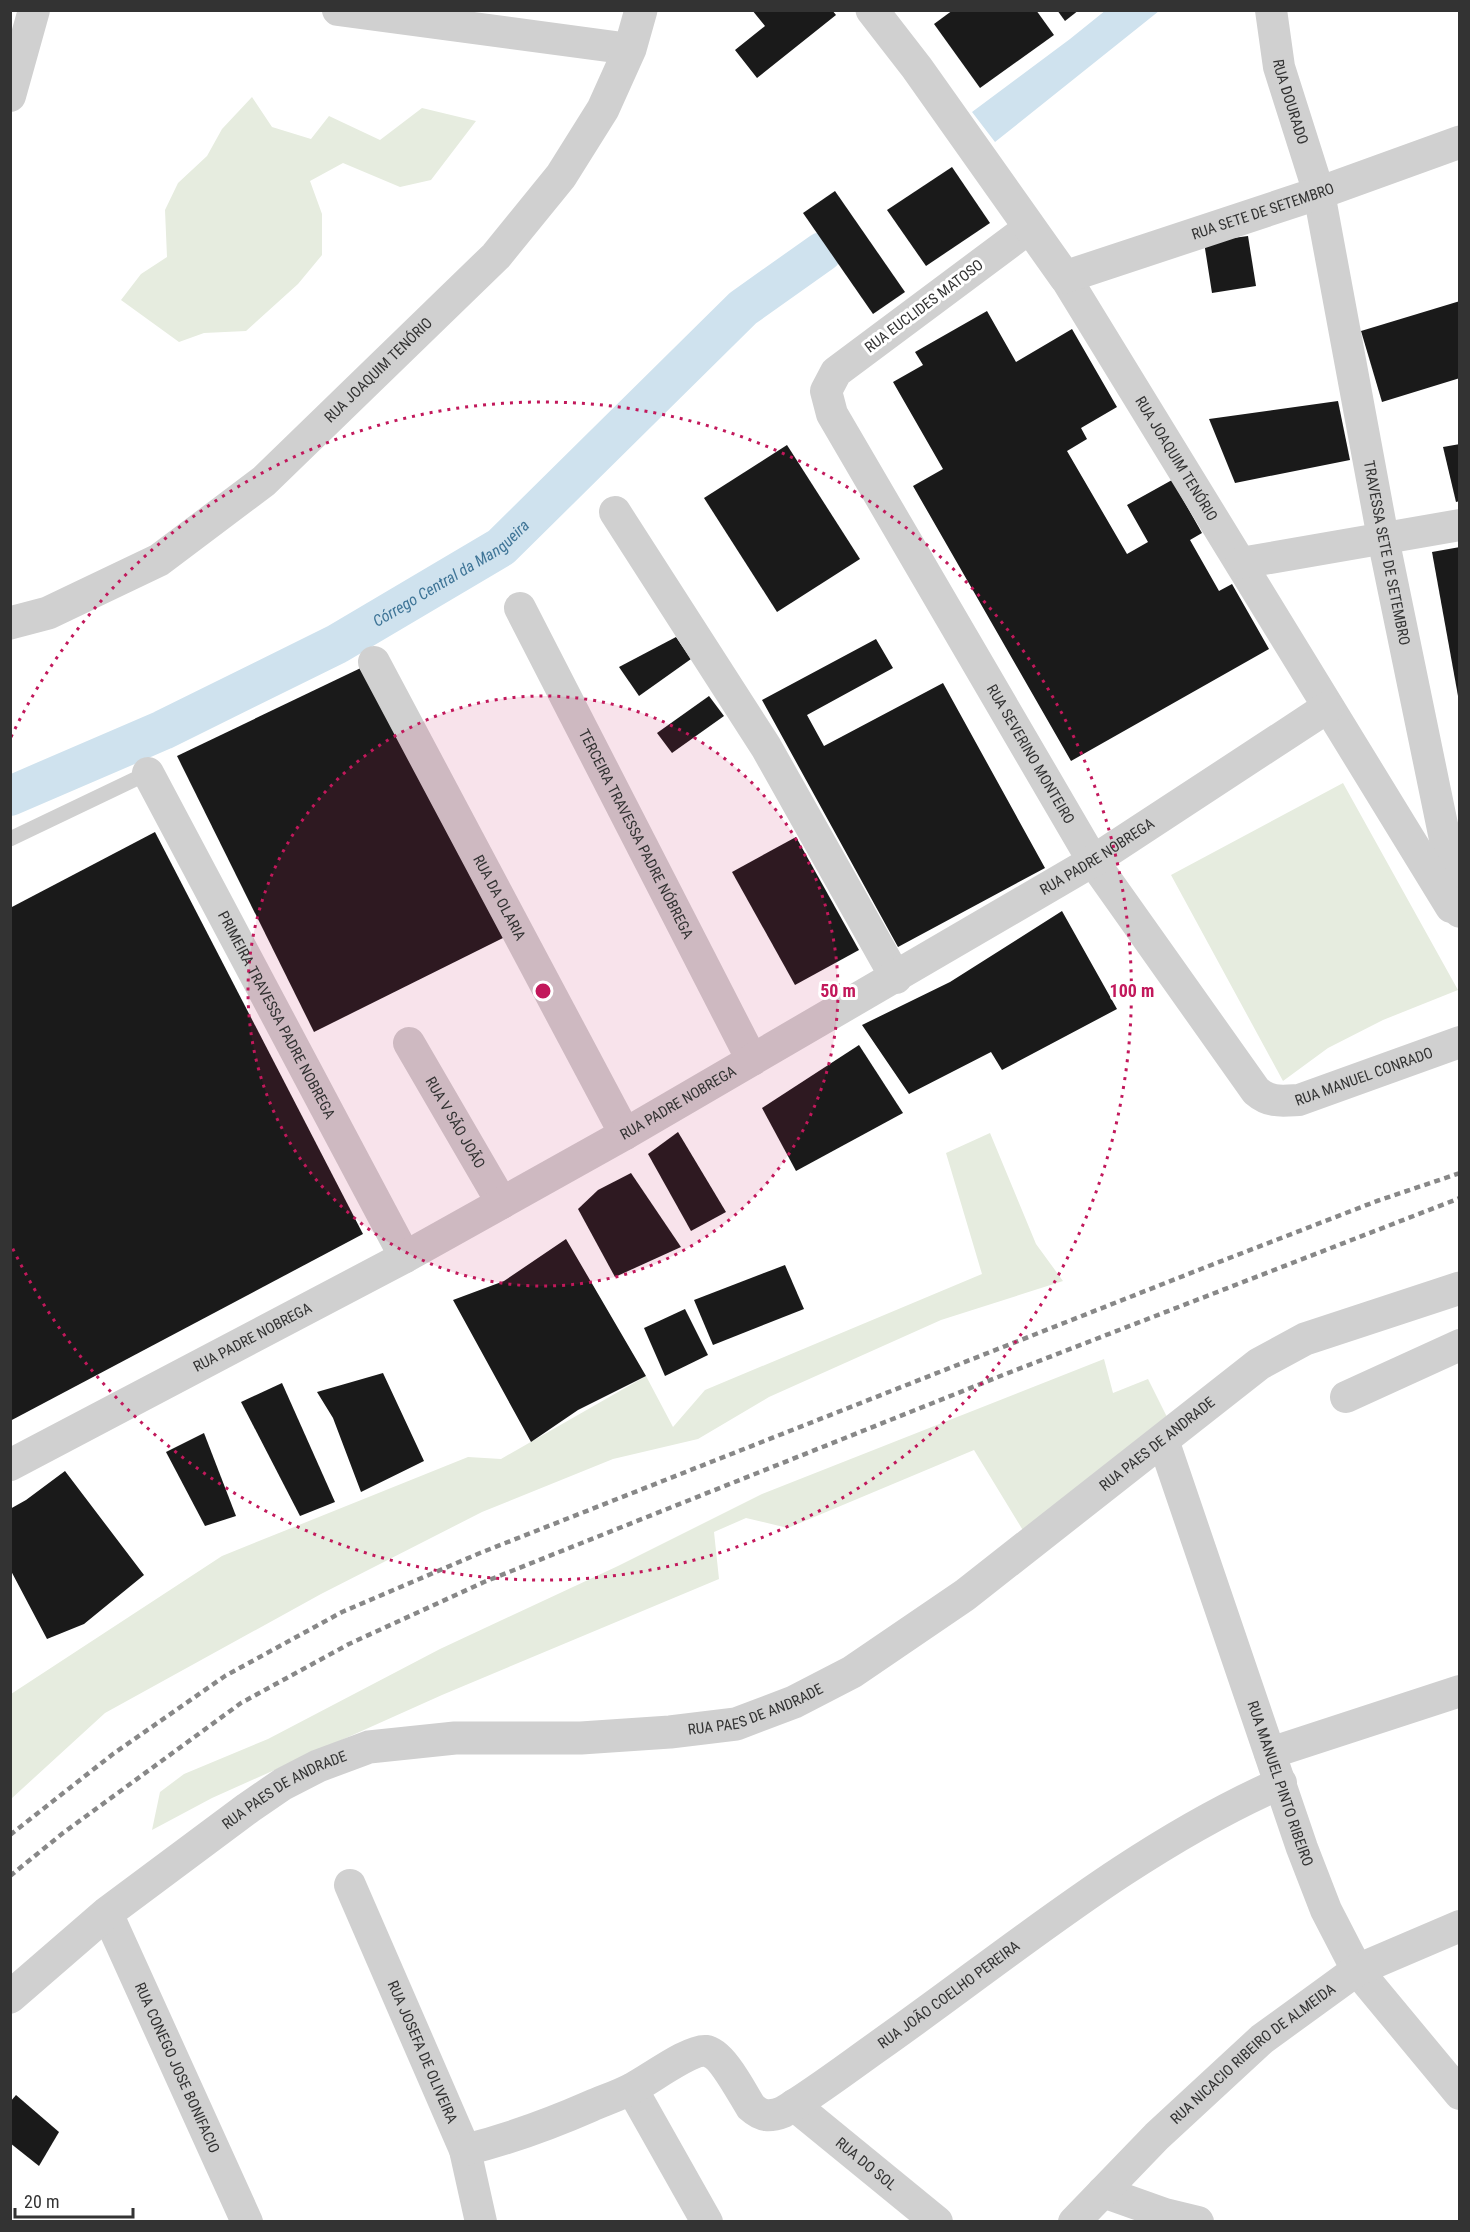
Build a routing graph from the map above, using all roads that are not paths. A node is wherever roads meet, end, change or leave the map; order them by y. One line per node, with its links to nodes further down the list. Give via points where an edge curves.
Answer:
1 (34, 10): 7 (street)
2 (338, 10): 6 (street)
3 (641, 10): 6 (street, RUA JOAQUIM TENÓRIO)
4 (872, 10): 10 (street, RUA JOAQUIM TENÓRIO)
5 (1271, 10): 9 (street, RUA DOURADO, via 1279,68)
6 (630, 49): 18 (street, RUA JOAQUIM TENÓRIO, via 603,109 561,176 496,256 264,481 159,560 48,613)
7 (10, 96)
8 (1460, 142): 9 (street, RUA SETE DE SETEMBRO)
9 (1319, 193): 11 (street, RUA SETE DE SETEMBRO); 15 (street, TRAVESSA SETE DE SETEMBRO)
10 (1029, 228): 11 (street, RUA JOAQUIM TENÓRIO); 12 (street, RUA EUCLIDES MATOSO, via 836,372)
11 (1065, 277): 16 (street, RUA JOAQUIM TENÓRIO)
12 (826, 391): 23 (street, RUA SEVERINO MONTEIRO, via 832,414)
13 (615, 512): 26 (street, via 766,747)
14 (1460, 525): 15 (street)
15 (1383, 538): 16 (street); 24 (street, TRAVESSA SETE DE SETEMBRO)
16 (1241, 563): 20 (street, RUA JOAQUIM TENÓRIO)
17 (520, 608): 29 (street, TERCEIRA TRAVESSA PADRE NÓBREGA)
18 (10, 623)
19 (374, 662): 31 (street, RUA DA OLARIA)
20 (1328, 707): 23 (street, RUA PADRE NOBREGA); 25 (street, RUA JOAQUIM TENÓRIO)
21 (148, 773): 22 (lane); 33 (street, PRIMEIRA TRAVESSA PADRE NOBREGA)
22 (10, 839)
23 (1093, 861): 26 (street, RUA PADRE NOBREGA); 30 (street, RUA SEVERINO MONTEIRO, via 1248,1082)
24 (1460, 912)
25 (1460, 920)
26 (896, 978): 29 (street, RUA PADRE NOBREGA)
27 (1460, 1042): 30 (street, RUA MANUEL CONRADO, via 1299,1100)
28 (409, 1043): 32 (street, RUA V SÃO JOÃO)
29 (752, 1060): 31 (street, RUA PADRE NOBREGA)
30 (1265, 1099)
31 (625, 1134): 32 (street, RUA PADRE NOBREGA)
32 (502, 1203): 33 (street, RUA PADRE NOBREGA)
33 (405, 1257): 38 (street, RUA PADRE NOBREGA)
34 (1460, 1288): 37 (street, RUA PAES DE ANDRADE, via 1305,1339 1259,1364)
35 (1460, 1345): 36 (street)
36 (1346, 1397)
37 (1163, 1440): 40 (street, RUA MANUEL PINTO RIBEIRO); 43 (street, RUA PAES DE ANDRADE, via 965,1595 852,1672 794,1702 736,1724 670,1732 581,1738 455,1738 369,1747 283,1784)
38 (10, 1465)
39 (1460, 1691): 40 (street)
40 (1270, 1753): 41 (street, RUA MANUEL PINTO RIBEIRO)
41 (1281, 1783): 45 (street, RUA MANUEL PINTO RIBEIRO, via 1326,1910); 49 (street, RUA JOÃO COELHO PEREIRA, via 1184,1831 1096,1889)
42 (350, 1885): 50 (street, RUA JOSEFA DE OLIVEIRA)
43 (107, 1913): 46 (street, RUA PAES DE ANDRADE); 52 (street, RUA CONEGO JOSE BONIFACIO)
44 (1460, 1926): 45 (street, RUA NICACIO RIBEIRO DE ALMEIDA)
45 (1357, 1970): 48 (street, RUA MANUEL PINTO RIBEIRO); 51 (street, RUA NICACIO RIBEIRO DE ALMEIDA, via 1253,2047)
46 (10, 1997)
47 (632, 2089): 49 (street, RUA JOÃO COELHO PEREIRA, via 689,2056 706,2051 718,2057 758,2114 774,2116); 50 (street, via 554,2122); 54 (street)
48 (1460, 2094)
49 (794, 2105): 55 (street, RUA DO SOL)
50 (465, 2150): 53 (street, RUA JOSEFA DE OLIVEIRA)
51 (1103, 2192): 56 (street, RUA NICACIO RIBEIRO DE ALMEIDA); 57 (street)
52 (247, 2222)
53 (481, 2222)
54 (707, 2222)
55 (937, 2222)
56 (1074, 2222)
57 (1198, 2222)

